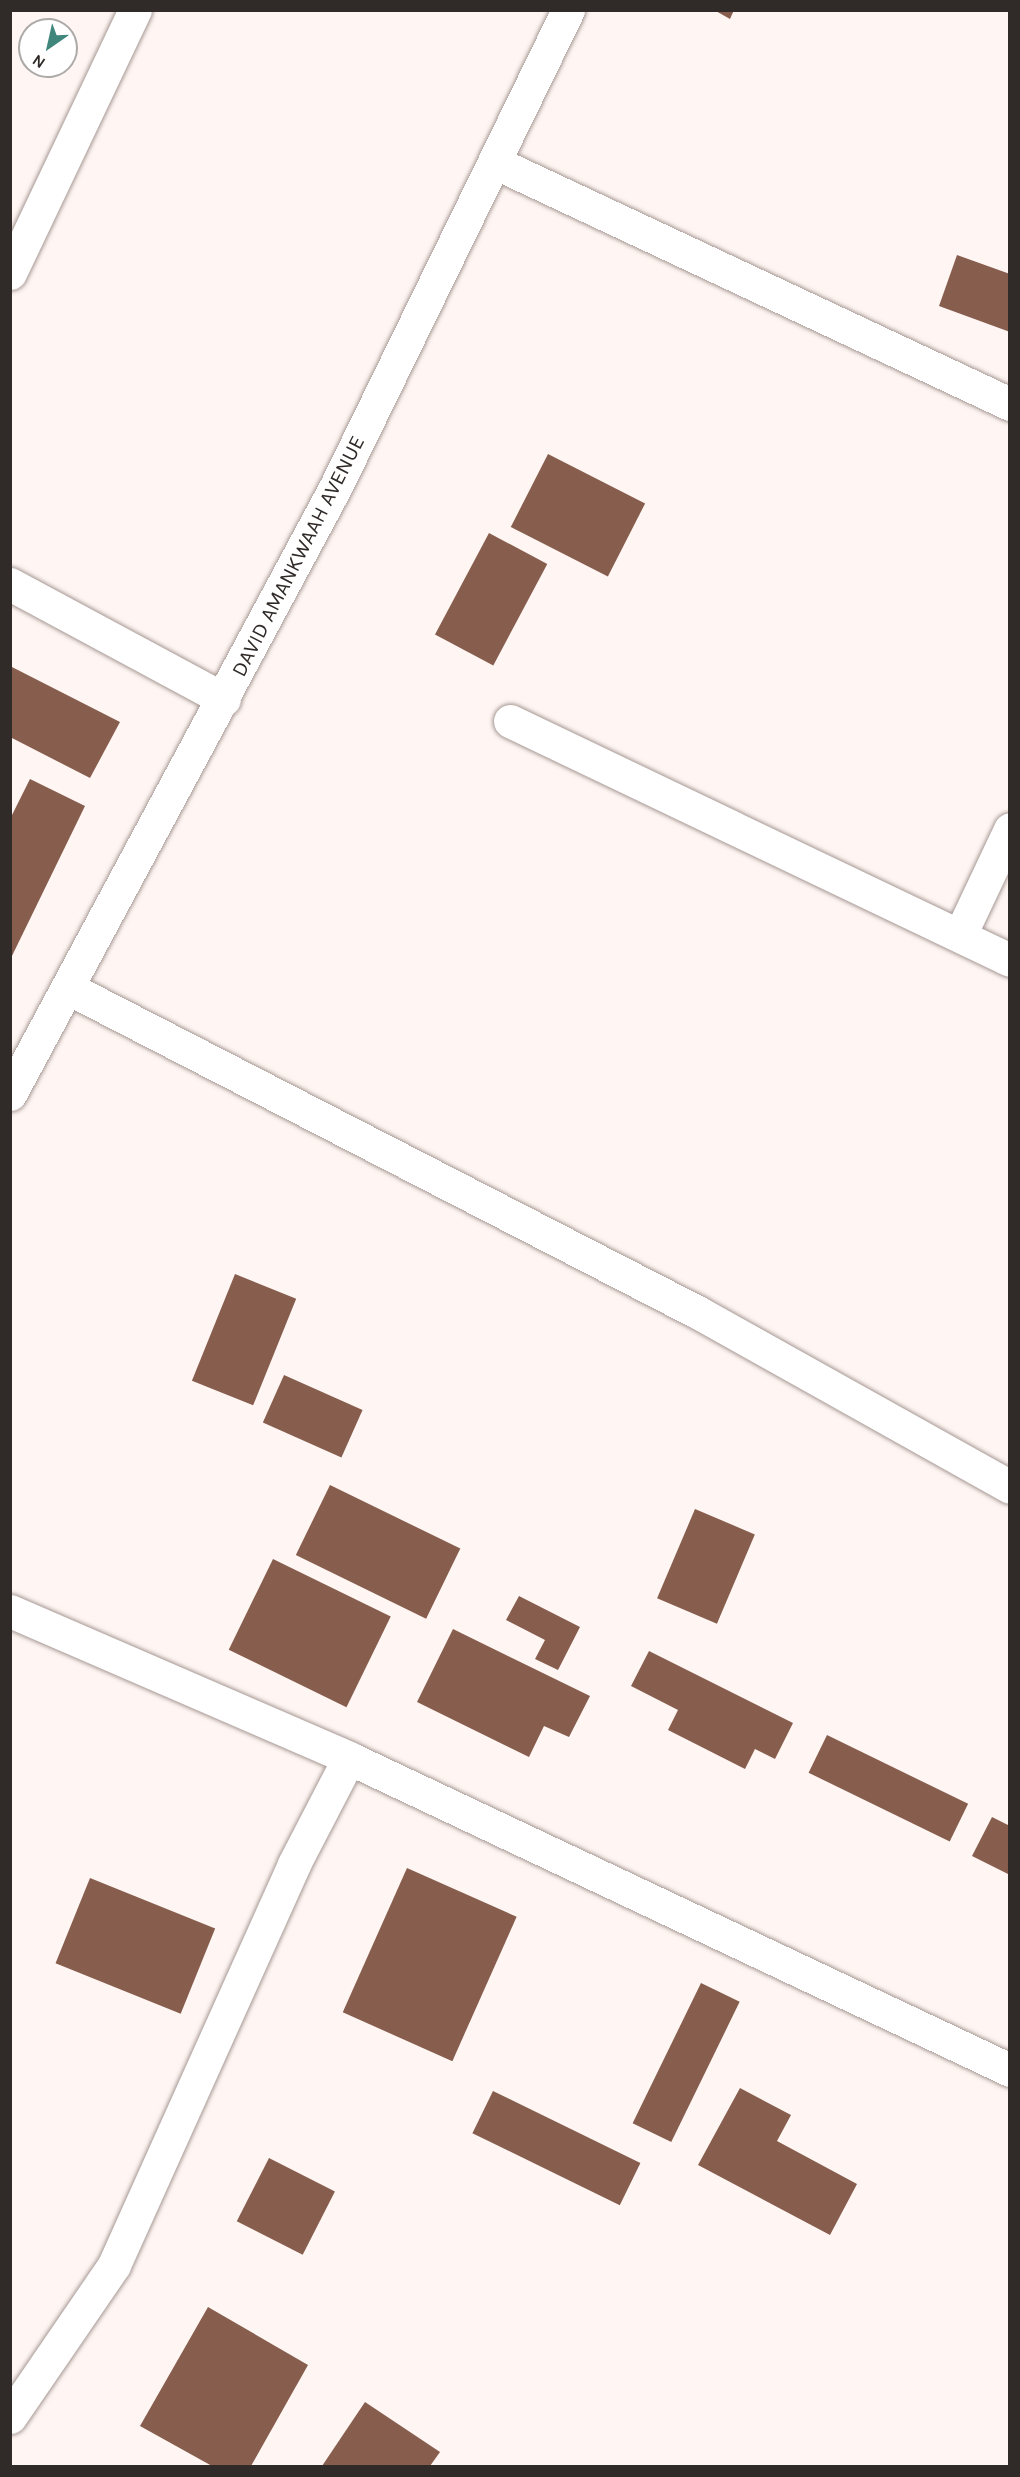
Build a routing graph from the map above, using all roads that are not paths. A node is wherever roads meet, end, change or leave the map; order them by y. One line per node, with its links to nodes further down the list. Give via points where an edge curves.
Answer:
1 (135, 10): 4 (street)
2 (568, 10): 3 (street, DAVID AMANKWAAH AVENUE)
3 (494, 162): 5 (street); 7 (street, DAVID AMANKWAAH AVENUE, via 335,488)
4 (10, 273)
5 (1010, 404)
6 (10, 584): 7 (street)
7 (224, 699): 12 (street, DAVID AMANKWAAH AVENUE)
8 (510, 721): 10 (street)
9 (1010, 829): 10 (street)
10 (960, 935): 11 (street)
11 (1010, 960)
12 (70, 989): 13 (street, DAVID AMANKWAAH AVENUE); 14 (street, via 699,1312)
13 (10, 1094)
14 (1010, 1487)
15 (10, 1611): 16 (street)
16 (349, 1758): 17 (street); 18 (street, via 294,1864 114,2265)
17 (1010, 2070)
18 (10, 2417)

